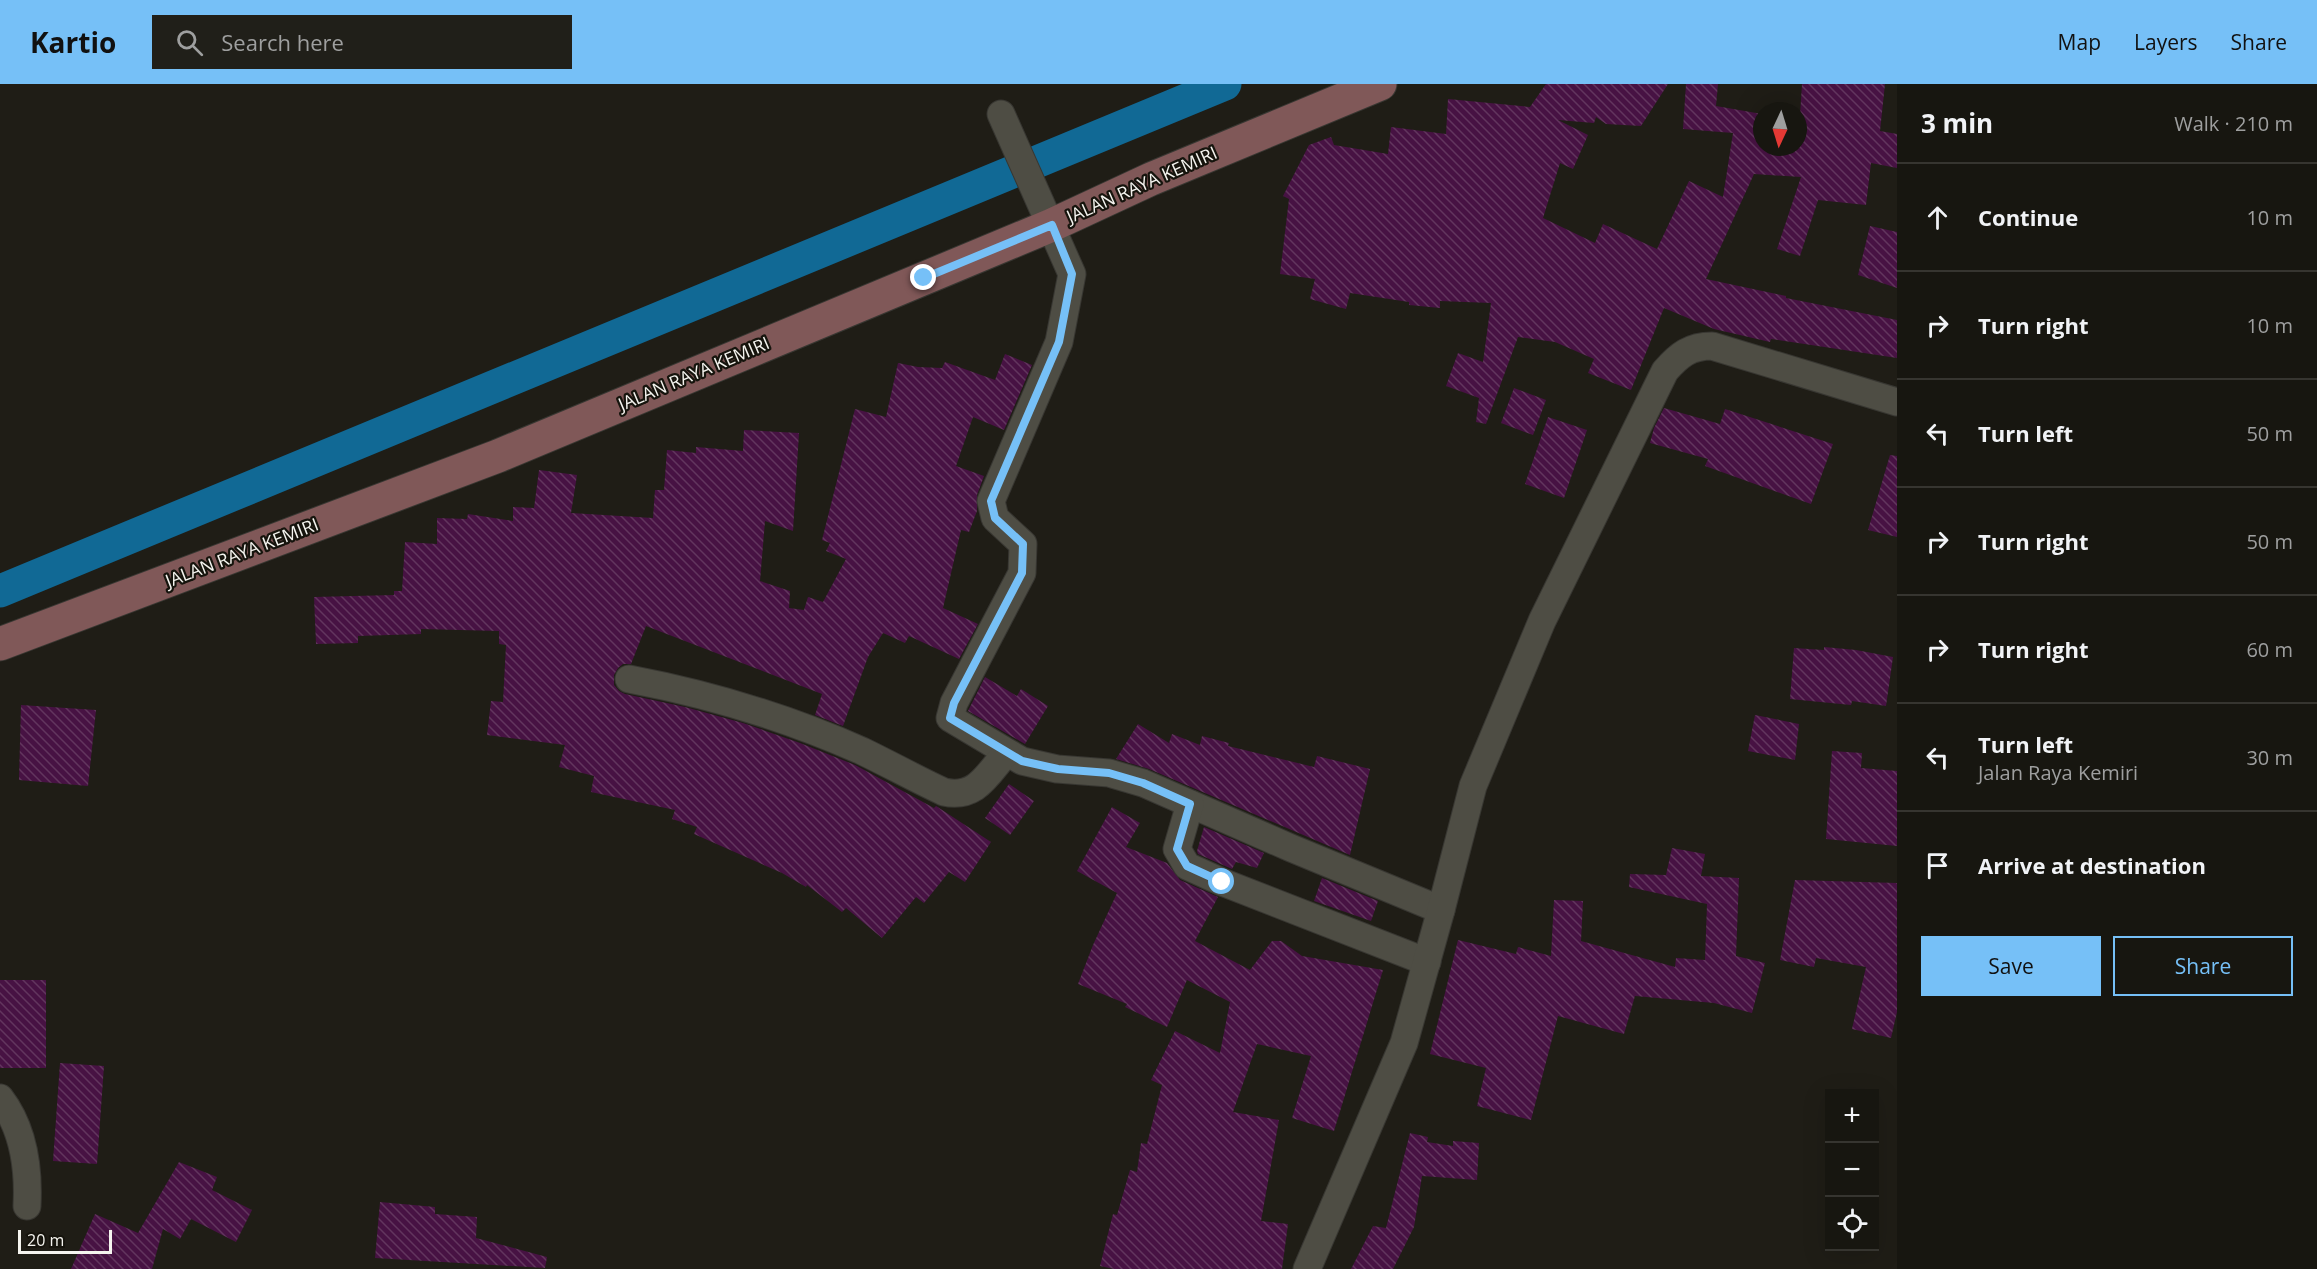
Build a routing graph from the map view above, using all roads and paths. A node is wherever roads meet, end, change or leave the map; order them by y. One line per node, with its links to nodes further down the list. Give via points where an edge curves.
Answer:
1 (1380, 84): 3 (main road, JALAN RAYA KEMIRI, via 1151,179)
2 (1006, 125): 3 (street)
3 (1052, 225): 5 (main road, JALAN RAYA KEMIRI, via 498,456); 7 (street, via 1072,274 1059,342 991,501 995,518 1023,544 1022,573 954,703 950,718)
4 (1897, 402): 9 (street, via 1712,346 1691,348 1672,363 1542,621 1473,786)
5 (0, 644)
6 (629, 679): 7 (street, via 717,699 801,726 950,794 975,788)
7 (1006, 753): 8 (street, via 1036,765 1109,773)
8 (1190, 804): 9 (street); 10 (street, via 1177,849 1187,866)
9 (1441, 910): 10 (street)
10 (1427, 962): 13 (street, via 1404,1043)
11 (0, 1098): 12 (street, via 13,1114 25,1154)
12 (27, 1206)
13 (1307, 1269)

